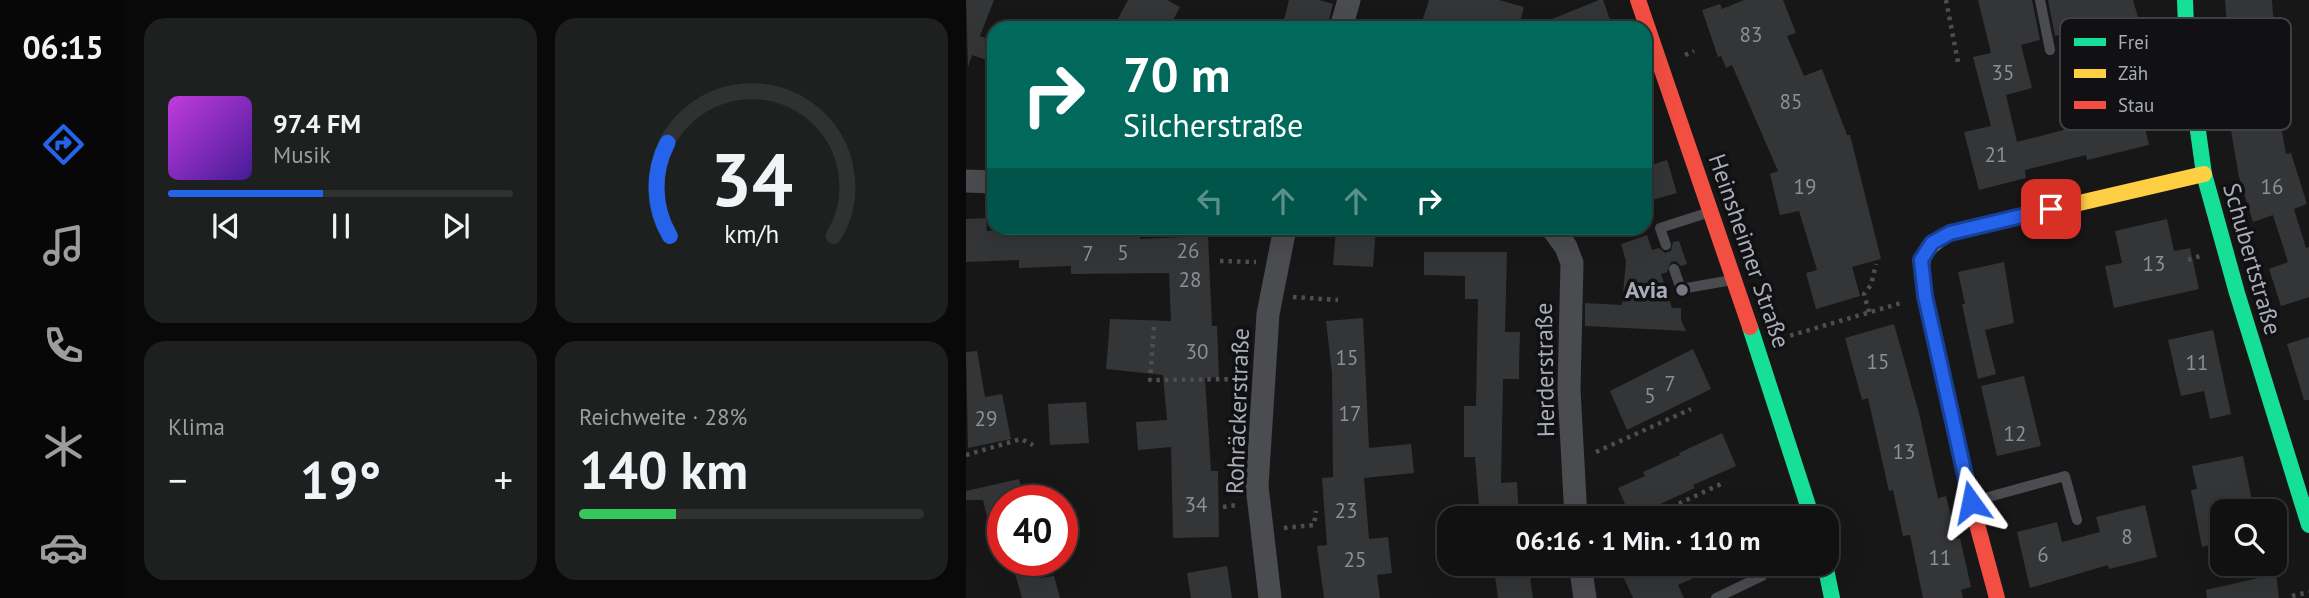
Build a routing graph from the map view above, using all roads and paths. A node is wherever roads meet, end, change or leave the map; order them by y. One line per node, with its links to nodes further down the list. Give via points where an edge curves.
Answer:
1 (1349, 0): 7 (street)
2 (1638, 0): 8 (street, Heinsheimer Straße)
3 (1946, 0): 11 (path)
4 (2040, 0): 10 (lane)
5 (2185, 0): 6 (street, Schubertstraße)
6 (2186, 18)
7 (1343, 21)
8 (1645, 21)
9 (1652, 40): 16 (street, Heinsheimer Straße)
10 (2050, 50)
11 (1958, 62)
12 (2198, 130): 13 (street, Schubertstraße)
13 (2204, 174): 26 (street, via 1950,233 1932,243 1921,260); 43 (street, Schubertstraße)
14 (966, 181): 15 (street)
15 (987, 182)
16 (1712, 212): 19 (lane, via 1660,228); 24 (street, Heinsheimer Straße)
17 (1284, 235): 21 (street, Rohräckerstraße)
18 (1557, 235): 35 (street, Herderstraße, via 1572,263)
19 (1666, 245)
20 (1220, 261): 21 (path)
21 (1278, 262): 25 (street, Rohräckerstraße)
22 (1877, 264): 28 (path, via 1864,294)
23 (1674, 269): 24 (lane, via 1681,289)
24 (1735, 279): 40 (street, Heinsheimer Straße)
25 (1272, 294): 27 (path); 31 (street, Rohräckerstraße)
26 (1925, 296): 28 (path); 37 (street)
27 (1338, 300)
28 (1869, 312): 30 (path)
29 (1154, 327): 31 (path, via 1150,380)
30 (1778, 339)
31 (1264, 378): 44 (street, Rohräckerstraße, via 1257,485)
32 (1691, 409): 35 (path)
33 (1033, 445): 34 (path, via 1021,439)
34 (966, 455)
35 (1573, 463): 38 (street, Herderstraße)
36 (1723, 483): 39 (path)
37 (1971, 502): 42 (lane, via 2065,476); 54 (street)
38 (1575, 506)
39 (1673, 506)
40 (1808, 506)
41 (1316, 510): 44 (path, via 1314,525)
42 (2077, 520)
43 (2309, 525)
44 (1262, 530): 50 (street, Rohräckerstraße)
45 (1582, 576): 51 (street)
46 (1762, 576): 52 (lane)
47 (1827, 576): 53 (street)
48 (2309, 592): 49 (path)
49 (2292, 596)
50 (1270, 598)
51 (1585, 598)
52 (1716, 598)
53 (1832, 598)
54 (1997, 598)

